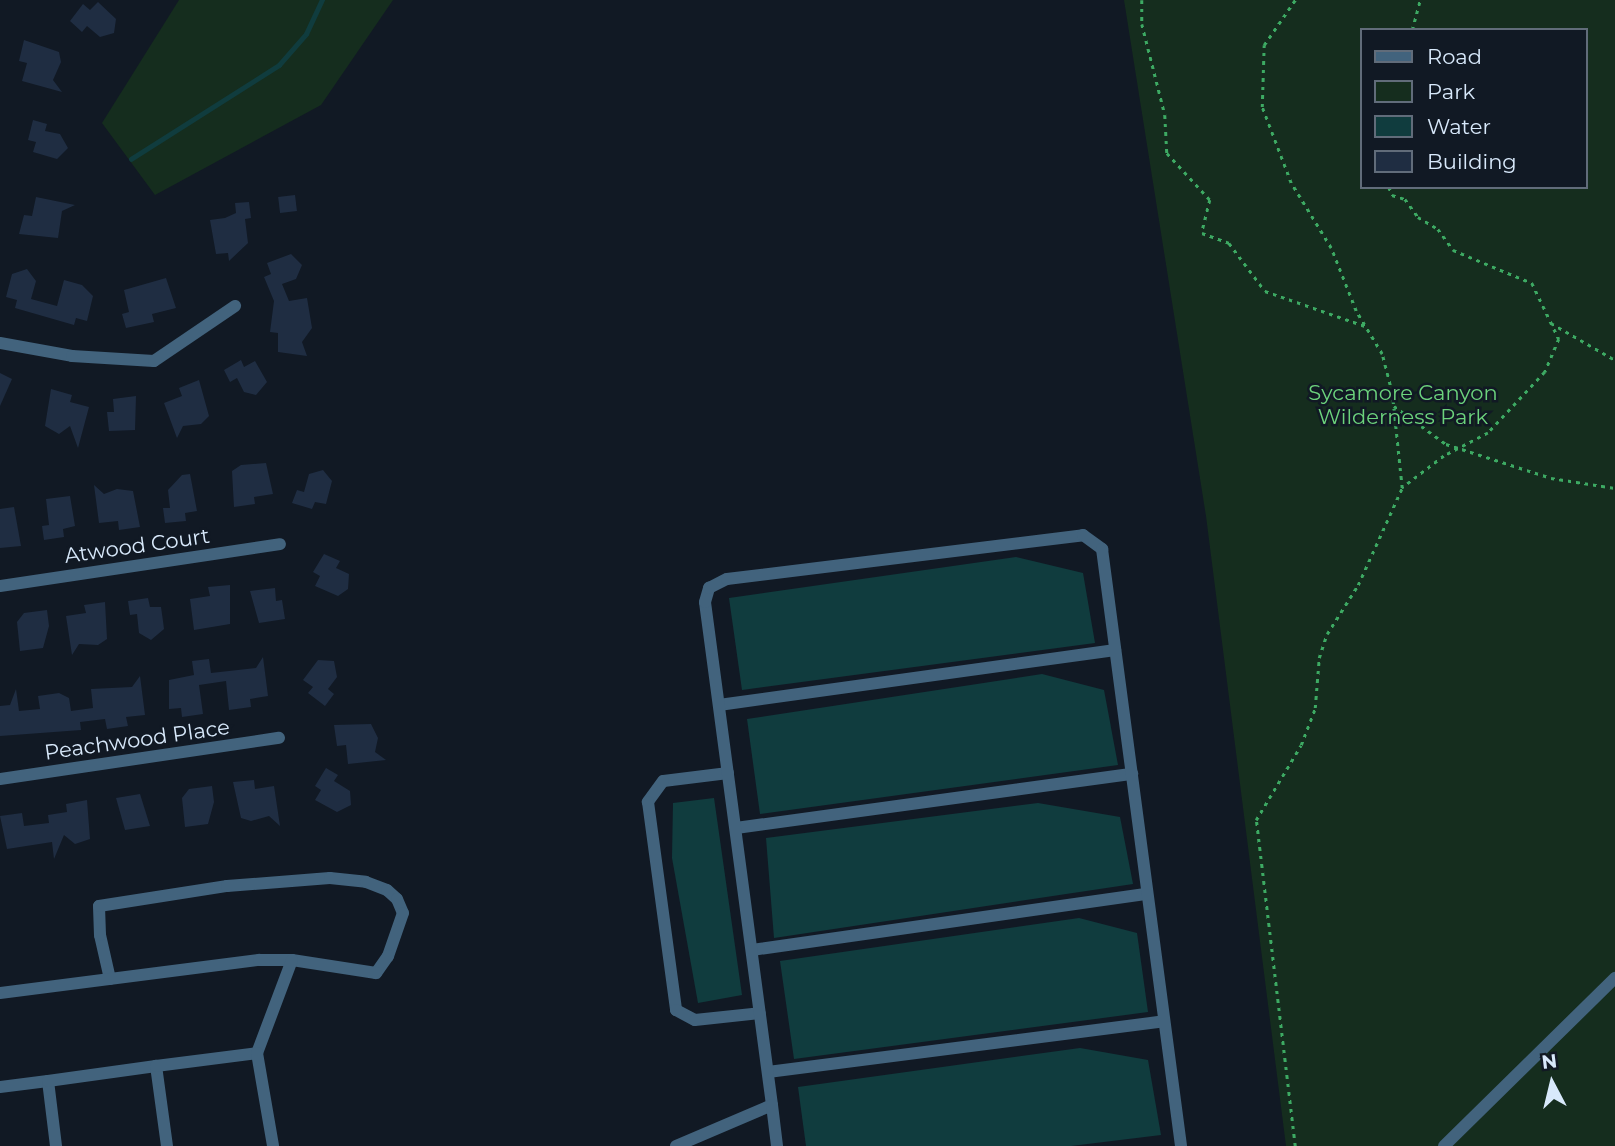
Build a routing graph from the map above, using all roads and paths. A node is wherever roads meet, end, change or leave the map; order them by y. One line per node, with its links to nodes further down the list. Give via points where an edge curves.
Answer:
1 (1142, 0): 8 (path, via 1142,24 1165,115 1167,153 1210,200 1202,233 1229,243 1265,291)
2 (1295, 0): 8 (path, via 1264,45 1262,107 1291,183 1331,248)
3 (1420, 0): 4 (path)
4 (1413, 28)
5 (1390, 189): 7 (path, via 1438,229 1453,250 1532,283)
6 (235, 306): 9 (street, via 154,361 72,356)
7 (1551, 323): 10 (path); 12 (path, via 1559,346 1545,372 1488,433)
8 (1365, 326): 11 (path, via 1382,354)
9 (0, 343)
10 (1615, 360)
11 (1394, 406): 12 (path, via 1446,444); 13 (path)
12 (1467, 447): 13 (path, via 1444,456); 14 (path, via 1551,478)
13 (1402, 488): 44 (path, via 1359,584 1327,634 1319,658 1315,708 1301,745 1256,820)
14 (1615, 488)
15 (280, 544): 16 (street, Atwood Court)
16 (0, 586)
17 (1115, 650): 18 (street); 18 (street, via 1102,549 1083,535 727,579 712,584 705,602); 21 (street)
18 (719, 705): 20 (street)
19 (279, 738): 22 (street, Peachwood Place)
20 (728, 773): 23 (street); 30 (street, via 663,782 648,802 649,816 676,1010 695,1020)
21 (1132, 774): 23 (street); 24 (street)
22 (0, 779)
23 (736, 828): 25 (street)
24 (1147, 894): 25 (street); 31 (street)
25 (752, 950): 30 (street)
26 (292, 960): 28 (street); 28 (street, via 376,973 388,956 402,913 397,899 366,882 330,878 240,884 99,906); 32 (street)
27 (1615, 978): 45 (street)
28 (110, 979): 29 (street)
29 (0, 993)
30 (760, 1013): 34 (street)
31 (1164, 1021): 34 (street); 43 (street)
32 (257, 1053): 33 (street); 40 (street)
33 (156, 1066): 35 (street); 39 (street)
34 (768, 1072): 37 (street)
35 (48, 1080): 36 (street); 38 (street)
36 (0, 1087)
37 (772, 1105): 41 (street); 42 (street)
38 (56, 1146)
39 (167, 1146)
40 (273, 1146)
41 (676, 1146)
42 (777, 1146)
43 (1177, 1146)
44 (1295, 1146)
45 (1444, 1146)

